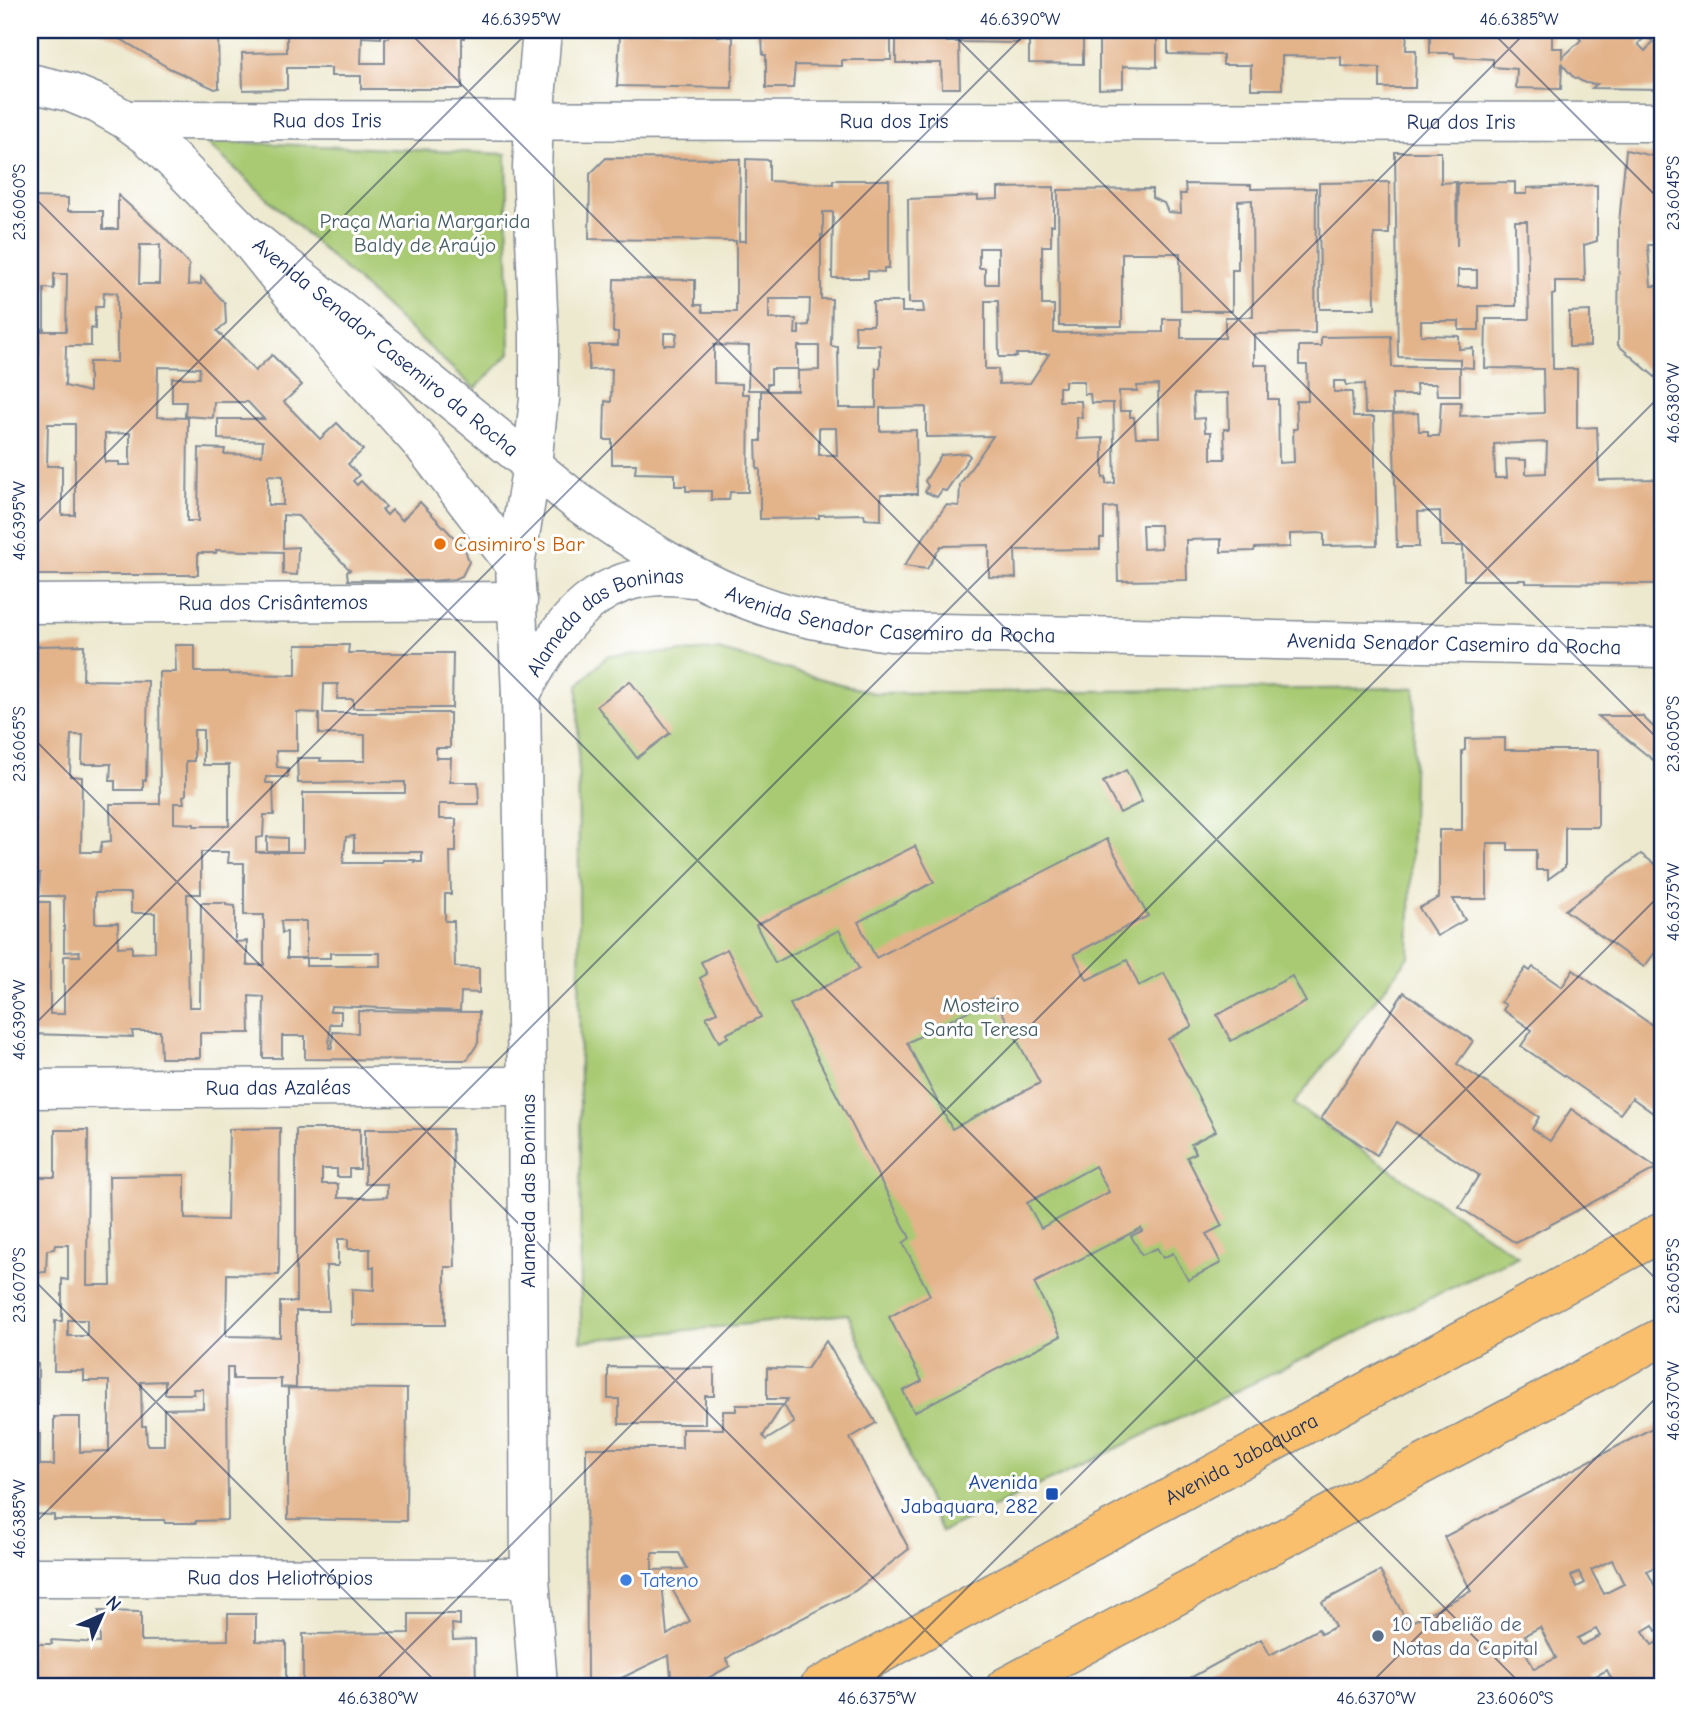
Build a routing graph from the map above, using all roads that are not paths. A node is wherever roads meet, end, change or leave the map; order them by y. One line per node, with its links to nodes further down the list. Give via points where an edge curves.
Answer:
1 (542, 30): 4 (street, Alameda das Boninas)
2 (30, 83): 3 (street, Avenida Senador Casemiro da Rocha, via 69,92)
3 (126, 120): 4 (street, Rua dos Iris); 6 (street, Avenida Senador Casemiro da Rocha, via 149,137)
4 (534, 121): 5 (street, Rua dos Iris); 7 (street, Alameda das Boninas, via 539,399)
5 (1662, 122)
6 (241, 230): 7 (street, Avenida Senador Casemiro da Rocha); 9 (street, Avenida Senador Casemiro da Rocha, via 336,348 423,445)
7 (532, 465): 8 (street, Avenida Senador Casemiro da Rocha, via 615,529); 9 (street, Alameda das Boninas)
8 (705, 580): 11 (street, Avenida Senador Casemiro da Rocha, via 772,608 836,625 890,632); 12 (street, Alameda das Boninas, via 652,575 621,582 585,605 556,635)
9 (517, 583): 10 (street, Rua dos Crisântemos); 12 (street, Alameda das Boninas)
10 (30, 604)
11 (1662, 648)
12 (521, 695): 13 (street, Alameda das Boninas)
13 (527, 1086): 14 (street, Rua das Azaléas); 18 (street, Alameda das Boninas)
14 (30, 1089)
15 (1662, 1232): 20 (main road, Avenida Jabaquara)
16 (1662, 1337): 21 (main road)
17 (30, 1577): 18 (street, Rua dos Heliotrópios)
18 (530, 1577): 19 (street, Alameda das Boninas)
19 (538, 1687)
20 (819, 1687)
21 (1004, 1687)

